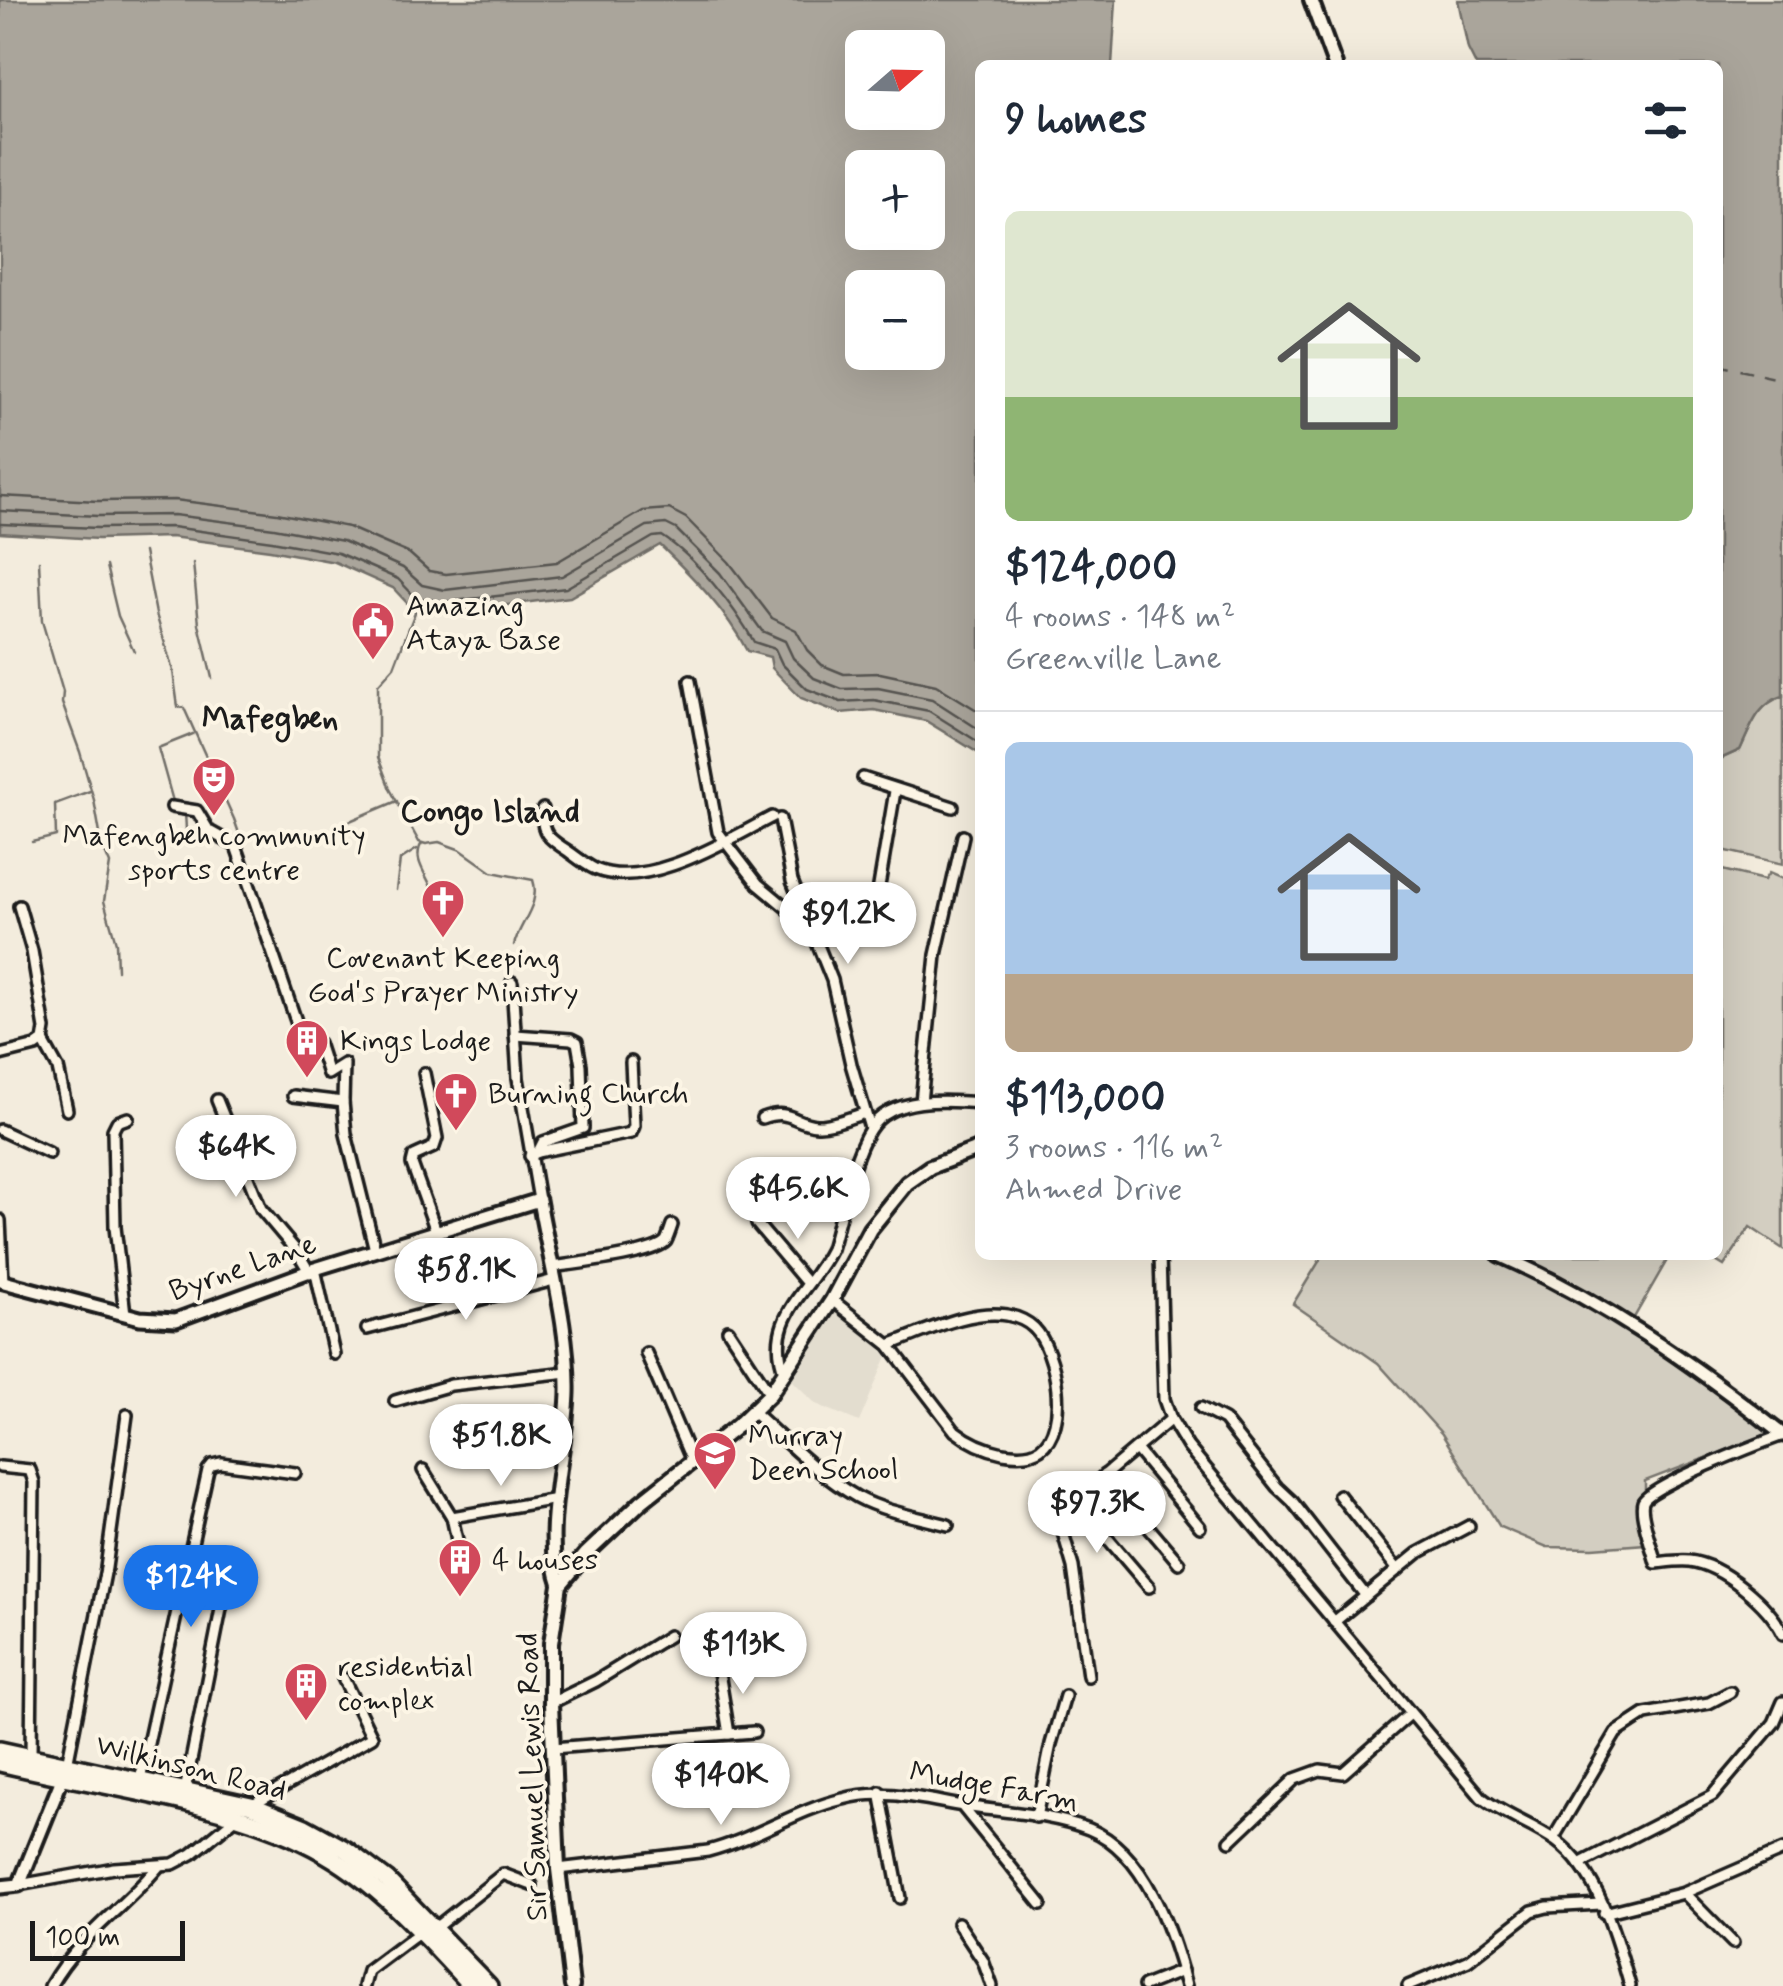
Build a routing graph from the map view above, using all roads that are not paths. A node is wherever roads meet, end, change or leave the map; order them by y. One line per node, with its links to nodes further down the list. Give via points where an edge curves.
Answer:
1 (1312, 0): 2 (main road)
2 (1333, 60)
3 (690, 681): 10 (street)
4 (863, 778): 5 (street)
5 (895, 791): 6 (street); 12 (street, via 872,910)
6 (952, 807)
7 (172, 808): 22 (street, via 196,811 209,831 236,846 298,1024 318,1043 328,1074 344,1064)
8 (543, 809): 10 (street, via 546,836 595,869 648,870)
9 (963, 836): 23 (street, via 936,955)
10 (725, 843): 12 (street, via 776,818); 13 (street, via 758,884)
11 (19, 906): 16 (street)
12 (802, 910): 13 (street)
13 (809, 926): 26 (street, via 832,980)
14 (512, 982): 15 (street)
15 (516, 1036): 33 (street); 33 (street, via 570,1039 580,1050 583,1128 543,1142)
16 (43, 1041): 17 (street); 25 (street, via 58,1068)
17 (0, 1055)
18 (631, 1062): 33 (street, via 631,1133)
19 (424, 1073): 38 (street, via 437,1138 412,1164)
20 (293, 1096): 22 (street)
21 (218, 1100): 42 (street, via 262,1209)
22 (343, 1102): 39 (street)
23 (921, 1102): 24 (street); 29 (street)
24 (975, 1103)
25 (67, 1110)
26 (865, 1113): 28 (street, via 816,1125 778,1112); 29 (street)
27 (128, 1118): 47 (street, via 113,1130)
28 (762, 1118)
29 (870, 1128): 45 (street, via 831,1248)
30 (0, 1130): 32 (street)
31 (975, 1150): 46 (main road, via 907,1183 870,1229)
32 (49, 1153)
33 (534, 1154): 34 (street)
34 (539, 1200): 38 (street, Byrne Lane); 43 (street)
35 (776, 1207): 45 (street, via 756,1224)
36 (0, 1220): 44 (street)
37 (672, 1226): 43 (street, via 656,1247)
38 (436, 1230): 39 (street, Byrne Lane)
39 (375, 1250): 42 (street, Byrne Lane)
40 (1160, 1260): 60 (street, via 1162,1380)
41 (1509, 1260): 61 (street, via 1606,1308)
42 (313, 1271): 47 (street, Byrne Lane, via 176,1320); 51 (street)
43 (553, 1273): 48 (street); 53 (street)
44 (2, 1282): 47 (street, Byrne Lane)
45 (806, 1282): 54 (street, via 780,1338)
46 (832, 1300): 50 (street); 54 (main road)
47 (125, 1314)
48 (368, 1329)
49 (728, 1330): 55 (street)
50 (889, 1345): 50 (street, via 988,1314 1022,1319 1044,1340 1057,1386 1048,1441 1017,1454 969,1442)
51 (334, 1354)
52 (646, 1354): 63 (street)
53 (568, 1372): 56 (street, via 452,1385); 69 (street)
54 (785, 1374): 55 (main road)
55 (770, 1394): 58 (main road)
56 (395, 1401)
57 (1201, 1408): 81 (street, via 1224,1420)
58 (753, 1412): 63 (main road); 72 (street, via 859,1498)
59 (127, 1416): 99 (street, via 106,1568)
60 (1171, 1419): 62 (street); 82 (street)
61 (1783, 1435): 83 (street, via 1687,1474 1647,1497 1642,1508 1656,1563 1688,1561 1718,1573 1759,1600)
62 (1136, 1449): 67 (street); 74 (street)
63 (692, 1460): 79 (main road)
64 (0, 1468): 97 (street, via 30,1470 34,1482)
65 (423, 1470): 71 (street)
66 (296, 1473): 100 (street, via 212,1465 208,1470)
67 (1104, 1475): 70 (street); 75 (street)
68 (1339, 1495): 77 (street)
69 (558, 1499): 71 (street); 79 (street, via 553,1558)
70 (1075, 1500): 80 (street); 86 (street, via 1062,1511 1062,1529)
71 (452, 1518): 78 (street)
72 (948, 1524)
73 (1469, 1526): 77 (street)
74 (1200, 1527)
75 (1180, 1563)
76 (245, 1566): 101 (street, via 240,1588 222,1604)
77 (1398, 1570): 81 (street)
78 (465, 1577)
79 (560, 1584): 91 (main road, Sir Samuel Lewis Road)
80 (1149, 1588)
81 (1366, 1596): 82 (street)
82 (1334, 1622): 92 (street)
83 (1783, 1634)
84 (669, 1636): 91 (street)
85 (718, 1666): 94 (street)
86 (1088, 1676)
87 (343, 1678): 103 (street, via 372,1737)
88 (1730, 1692): 107 (street, via 1709,1703 1645,1714 1616,1733)
89 (1065, 1696): 106 (street)
90 (1783, 1702): 110 (street, via 1774,1723 1712,1796)
91 (551, 1703): 95 (main road, Sir Samuel Lewis Road)
92 (1410, 1714): 107 (street, via 1482,1798); 108 (street, via 1343,1773 1320,1770 1295,1779)
93 (754, 1732): 94 (street)
94 (729, 1734): 95 (street)
95 (553, 1748): 112 (main road, Sir Samuel Lewis Road)
96 (0, 1750): 97 (main road, Wilkinson Road)
97 (30, 1756): 99 (main road, Wilkinson Road)
98 (0, 1763): 99 (main road, Wilkinson Road)
99 (65, 1772): 100 (main road, Wilkinson Road); 105 (main road, Wilkinson Road); 115 (street)
100 (140, 1780): 101 (main road, Wilkinson Road)
101 (185, 1791): 103 (main road, Wilkinson Road)
102 (880, 1792): 104 (street, Mudge Farm); 112 (street, via 817,1807 708,1851); 117 (street)
103 (251, 1805): 121 (main road, Wilkinson Road, via 347,1850 387,1880)
104 (961, 1805): 106 (street, Mudge Farm); 118 (street)
105 (237, 1817): 111 (street, via 183,1860); 121 (main road, Wilkinson Road, via 304,1842)
106 (1036, 1817): 123 (street, Mudge Farm, via 1090,1830 1117,1848 1159,1904)
107 (1553, 1839): 110 (street)
108 (1230, 1841)
109 (1783, 1850): 116 (street)
110 (1580, 1864): 119 (street)
111 (158, 1867): 115 (street); 124 (street, via 78,1944)
112 (558, 1869): 128 (main road, Sir Samuel Lewis Road)
113 (532, 1885): 121 (street, via 503,1874)
114 (0, 1886): 115 (street)
115 (19, 1886)
116 (1684, 1894): 119 (street); 122 (street)
117 (900, 1898)
118 (1041, 1904)
119 (1602, 1908): 132 (street, via 1532,1911 1468,1961); 133 (street)
120 (958, 1923): 129 (street)
121 (428, 1930): 125 (street, via 368,1971); 126 (main road, Wilkinson Road); 127 (main road, Wilkinson Road)
122 (1733, 1942)
123 (1182, 1970): 130 (street); 131 (street, Mudge Farm)
124 (50, 1986)
125 (364, 1986)
126 (470, 1986)
127 (489, 1986)
128 (572, 1986)
129 (992, 1986)
130 (1144, 1986)
131 (1186, 1986)
132 (1408, 1986)
133 (1630, 1986)

